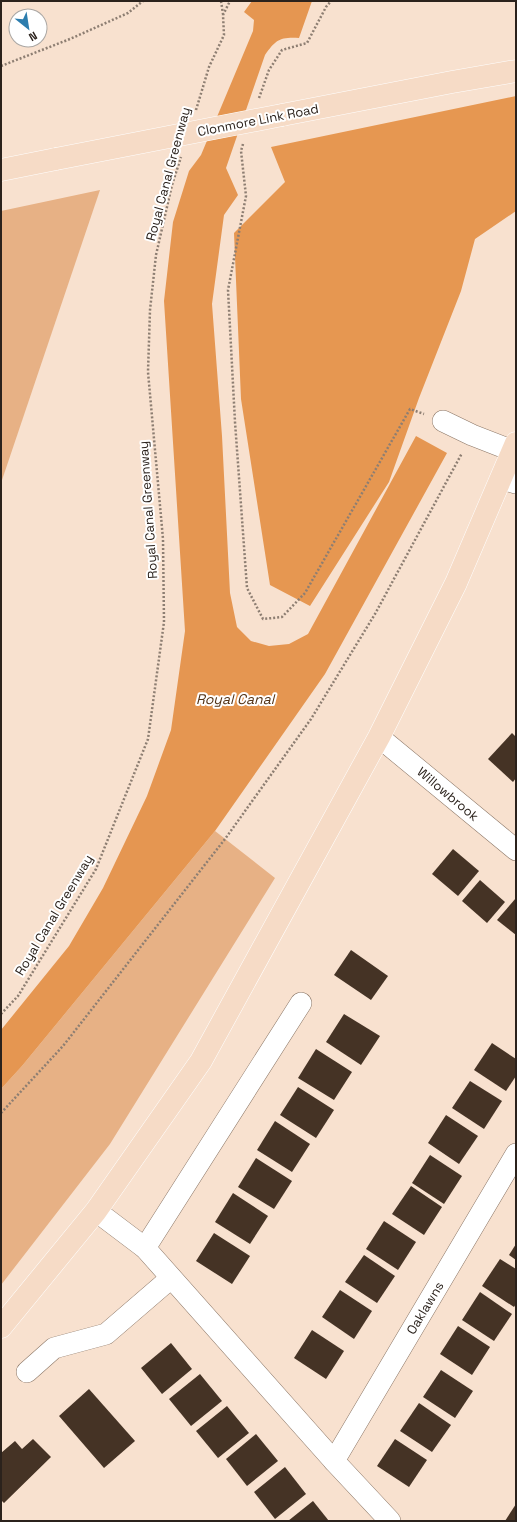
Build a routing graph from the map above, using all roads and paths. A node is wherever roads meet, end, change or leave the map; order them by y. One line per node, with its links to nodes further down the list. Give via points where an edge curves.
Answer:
1 (143, 1): 6 (path, via 128,13)
2 (221, 1): 5 (path)
3 (230, 1): 5 (path, Royal Canal Greenway)
4 (331, 1): 8 (path, via 307,43 282,50 269,70)
5 (223, 15): 9 (path, Royal Canal Greenway, via 224,35 209,67)
6 (1, 66)
7 (516, 71): 9 (main road, Clonmore Link Road, bridge)
8 (259, 99)
9 (188, 133): 11 (main road, Clonmore Link Road, bridge); 19 (path, Royal Canal Greenway, via 172,185 156,255 150,310 148,372 163,539 164,622 148,739 96,869 18,996)
10 (244, 144): 12 (path, via 241,151 246,196 228,290 247,588 263,619 282,616 305,593 410,409)
11 (1, 170)
12 (443, 421): 13 (street)
13 (472, 435): 14 (street); 20 (path, via 375,614 311,719 225,839 63,1046)
14 (514, 447): 15 (main road)
15 (508, 481): 16 (main road)
16 (379, 737): 17 (street, Willowbrook); 22 (main road, via 201,1061)
17 (516, 850)
18 (301, 1003): 23 (street)
19 (1, 1014)
20 (1, 1113)
21 (516, 1154): 27 (street, Oaklawns)
22 (96, 1211): 23 (street); 25 (main road)
23 (145, 1248): 24 (street)
24 (171, 1278): 26 (street, via 106,1334 54,1348); 27 (street)
25 (1, 1328)
26 (27, 1372)
27 (334, 1461): 28 (street)
28 (390, 1521)

